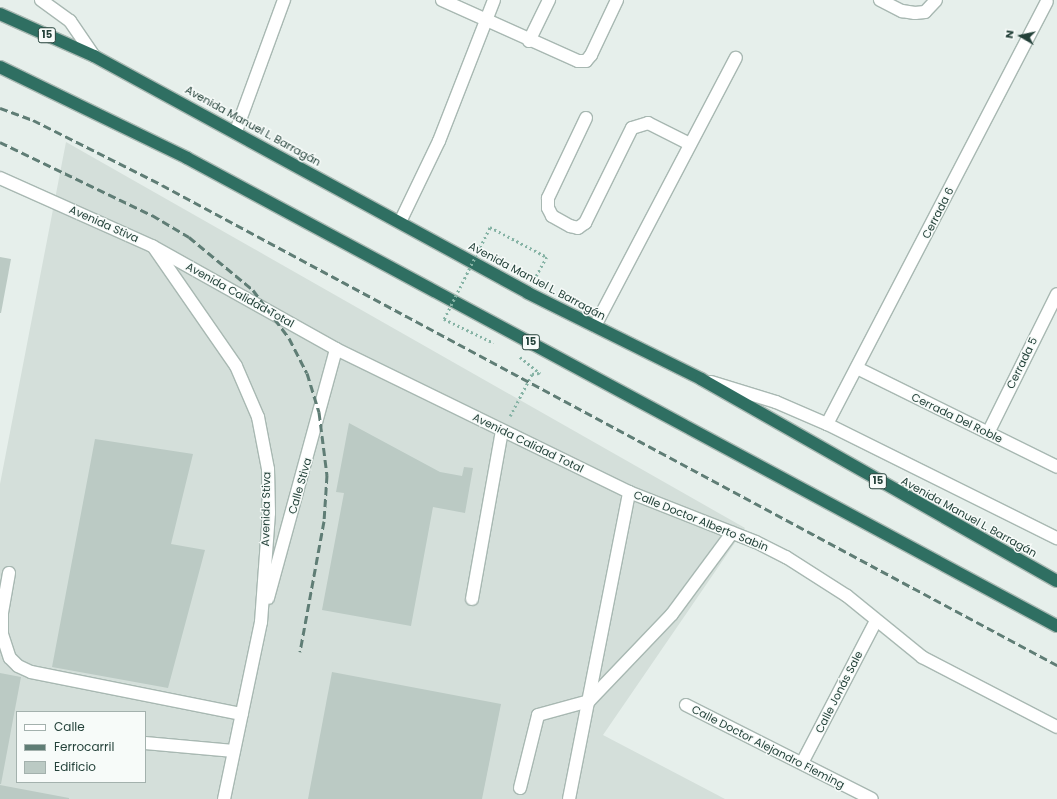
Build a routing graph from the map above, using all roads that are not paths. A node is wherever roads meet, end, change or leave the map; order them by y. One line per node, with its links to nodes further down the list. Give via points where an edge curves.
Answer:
1 (41, 0): 13 (street, via 70,21)
2 (284, 0): 17 (street)
3 (494, 0): 11 (street)
4 (550, 0): 12 (street)
5 (617, 0): 12 (street, via 586,61 578,61)
6 (880, 0): 7 (street, via 902,11 925,12)
7 (936, 0)
8 (445, 1): 11 (street)
9 (1047, 2): 25 (street, Cerrada 6)
10 (0, 14): 13 (highway, Avenida Manuel L. Barragán / 15)
11 (484, 21): 12 (street); 20 (street, via 439,140)
12 (529, 41)
13 (94, 56): 17 (highway, Avenida Manuel L. Barragán / 15)
14 (736, 58): 18 (street)
15 (0, 67): 39 (highway, 15, via 187,158)
16 (586, 118): 18 (street, via 548,198 548,208 552,216 578,228 585,223 632,128 648,123)
17 (236, 131): 20 (highway, Avenida Manuel L. Barragán / 15)
18 (690, 144): 23 (street)
19 (0, 178): 21 (street, Avenida Stiva)
20 (400, 222): 23 (highway, Avenida Manuel L. Barragán / 15)
21 (152, 246): 24 (street, Avenida Calidad Total); 38 (street, Avenida Stiva, via 236,366 258,417 268,469 269,513)
22 (1057, 294): 29 (street, Cerrada 5)
23 (594, 326): 26 (highway, Avenida Manuel L. Barragán / 15)
24 (336, 350): 28 (street, Avenida Calidad Total); 38 (street, Calle Stiva)
25 (858, 368): 27 (street, Cerrada 6); 29 (street, Cerrada Del Roble)
26 (701, 379): 27 (street, via 763,398); 35 (highway, Avenida Manuel L. Barragán / 15)
27 (827, 424): 33 (street)
28 (502, 431): 31 (street, Avenida Calidad Total); 36 (street)
29 (988, 433): 30 (street, Cerrada Del Roble)
30 (1057, 467)
31 (628, 492): 32 (street, Calle Doctor Alberto Sabin); 40 (street)
32 (732, 533): 37 (street, Calle Doctor Alberto Sabin, via 822,578); 40 (street, via 672,614)
33 (1057, 538)
34 (9, 573): 42 (street, via 2,612 2,634 10,658 18,666 31,672)
35 (1057, 581)
36 (472, 600)
37 (876, 621): 43 (street, Calle Doctor Alberto Sabin, via 922,657); 46 (street, Calle Jonás Sale)
38 (261, 622): 42 (street, Avenida Stiva)
39 (1057, 626)
40 (588, 701): 47 (street, via 538,715); 49 (street)
41 (686, 705): 46 (street, Calle Doctor Alejandro Fleming)
42 (242, 714): 45 (street, Avenida Stiva)
43 (1057, 727)
44 (146, 743): 45 (street)
45 (234, 751): 48 (street, Avenida Stiva)
46 (802, 763): 50 (street, Calle Doctor Alejandro Fleming)
47 (520, 788)
48 (224, 799)
49 (569, 799)
50 (872, 799)

